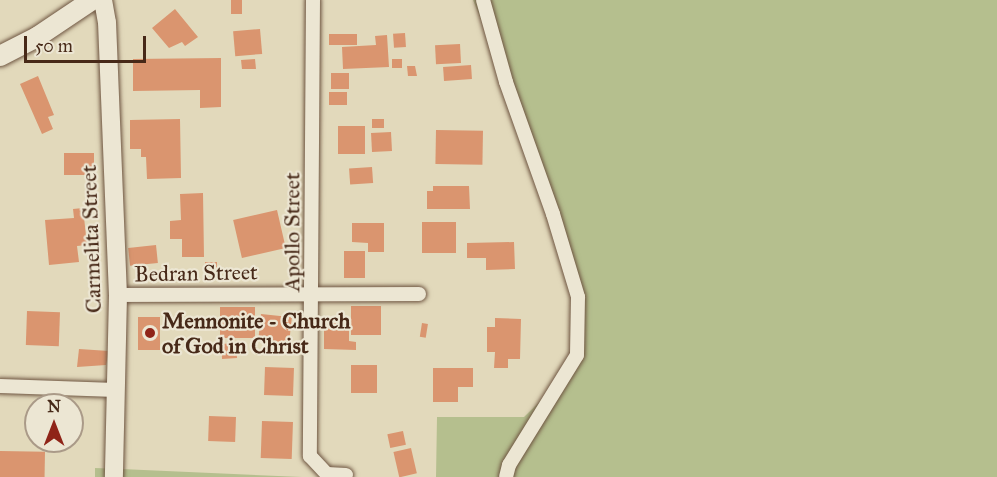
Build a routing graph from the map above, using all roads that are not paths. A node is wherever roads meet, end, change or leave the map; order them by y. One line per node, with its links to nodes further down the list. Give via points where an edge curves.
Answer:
1 (92, 0): 5 (main road, via 37,37)
2 (103, 0): 8 (street, Carmelita Street)
3 (313, 0): 6 (street, Apollo Street)
4 (483, 0): 13 (street, via 506,82 578,297 577,355 509,465)
5 (0, 56)
6 (313, 293): 7 (street, Bedran Street); 8 (street, Bedran Street); 11 (street, Apollo Street, via 310,456 327,474)
7 (419, 294)
8 (118, 295): 10 (street, Carmelita Street)
9 (0, 386): 10 (street)
10 (116, 390): 12 (street, Carmelita Street)
11 (346, 475)
12 (114, 477)
13 (506, 477)

